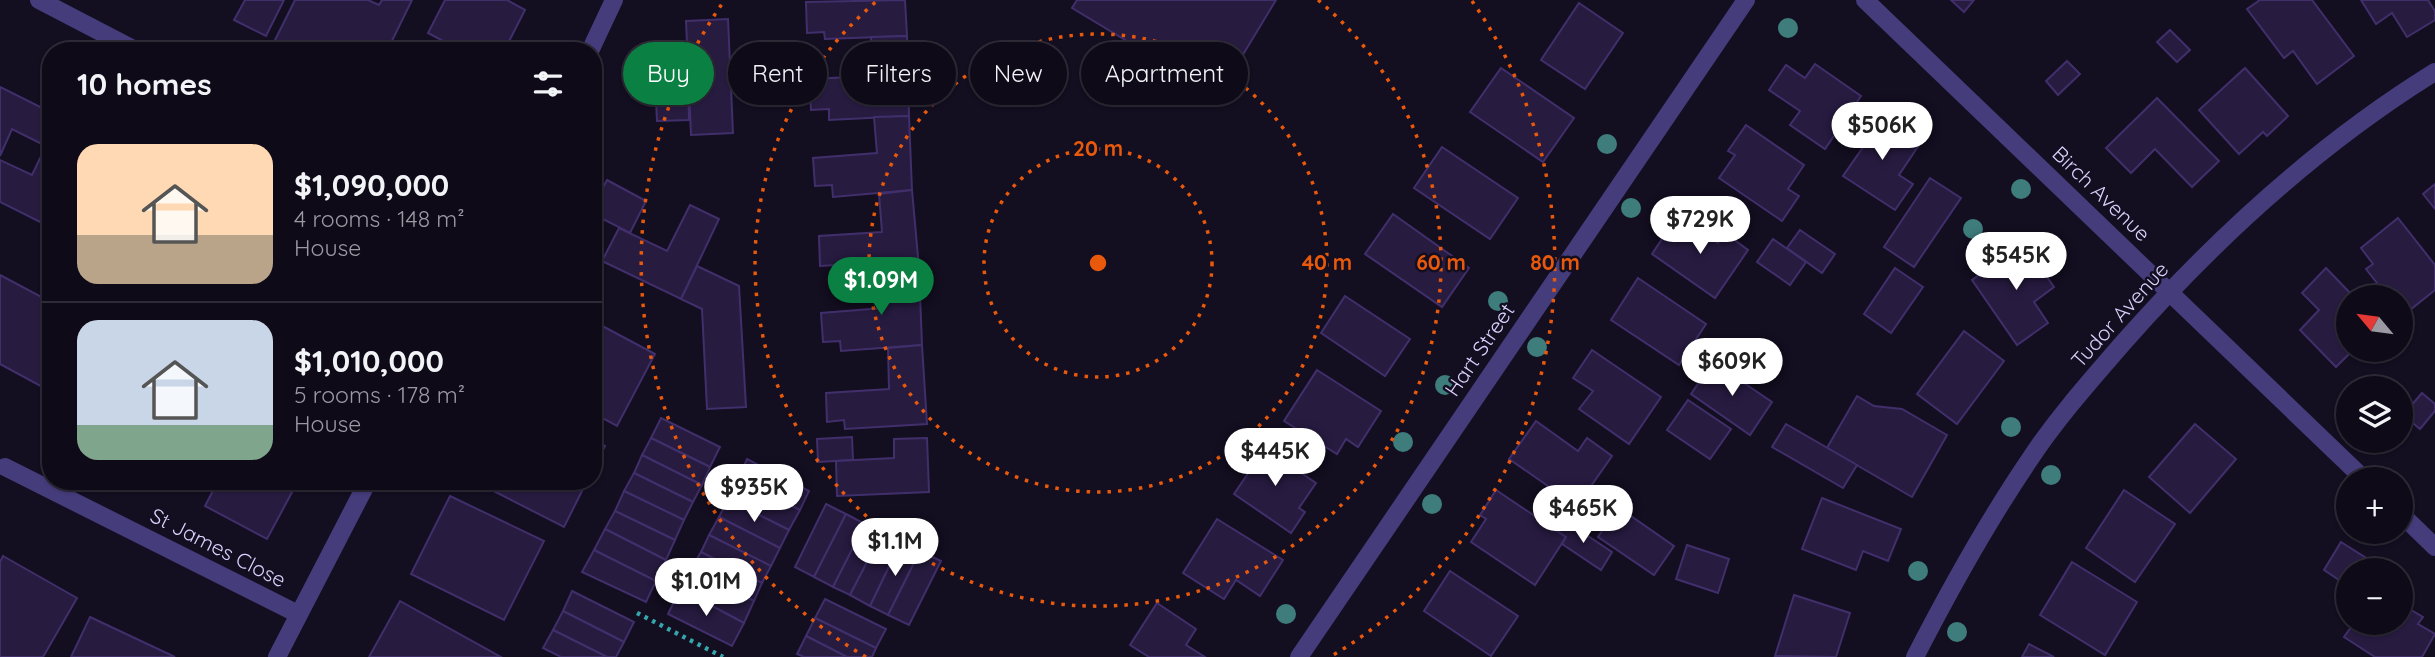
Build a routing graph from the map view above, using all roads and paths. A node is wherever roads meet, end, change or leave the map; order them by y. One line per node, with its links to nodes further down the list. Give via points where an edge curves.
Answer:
1 (38, 0): 5 (street)
2 (614, 0): 6 (street)
3 (1746, 0): 20 (street, Hart Street)
4 (1865, 0): 8 (street, Birch Avenue)
5 (119, 42)
6 (594, 42)
7 (2435, 72): 8 (street, Tudor Avenue, via 2384,104 2278,187)
8 (2170, 290): 10 (street, Birch Avenue); 21 (street, Tudor Avenue, via 2087,384 2031,458 1964,564)
9 (5, 467): 11 (street, St James Close)
10 (2352, 467)
11 (42, 486)
12 (51, 490): 17 (street, St James Close)
13 (363, 490): 17 (street)
14 (2413, 526): 15 (street)
15 (2435, 547)
16 (637, 613): 19 (path)
17 (298, 614): 18 (street)
18 (277, 657)
19 (723, 657)
20 (1299, 657)
21 (1915, 657)

